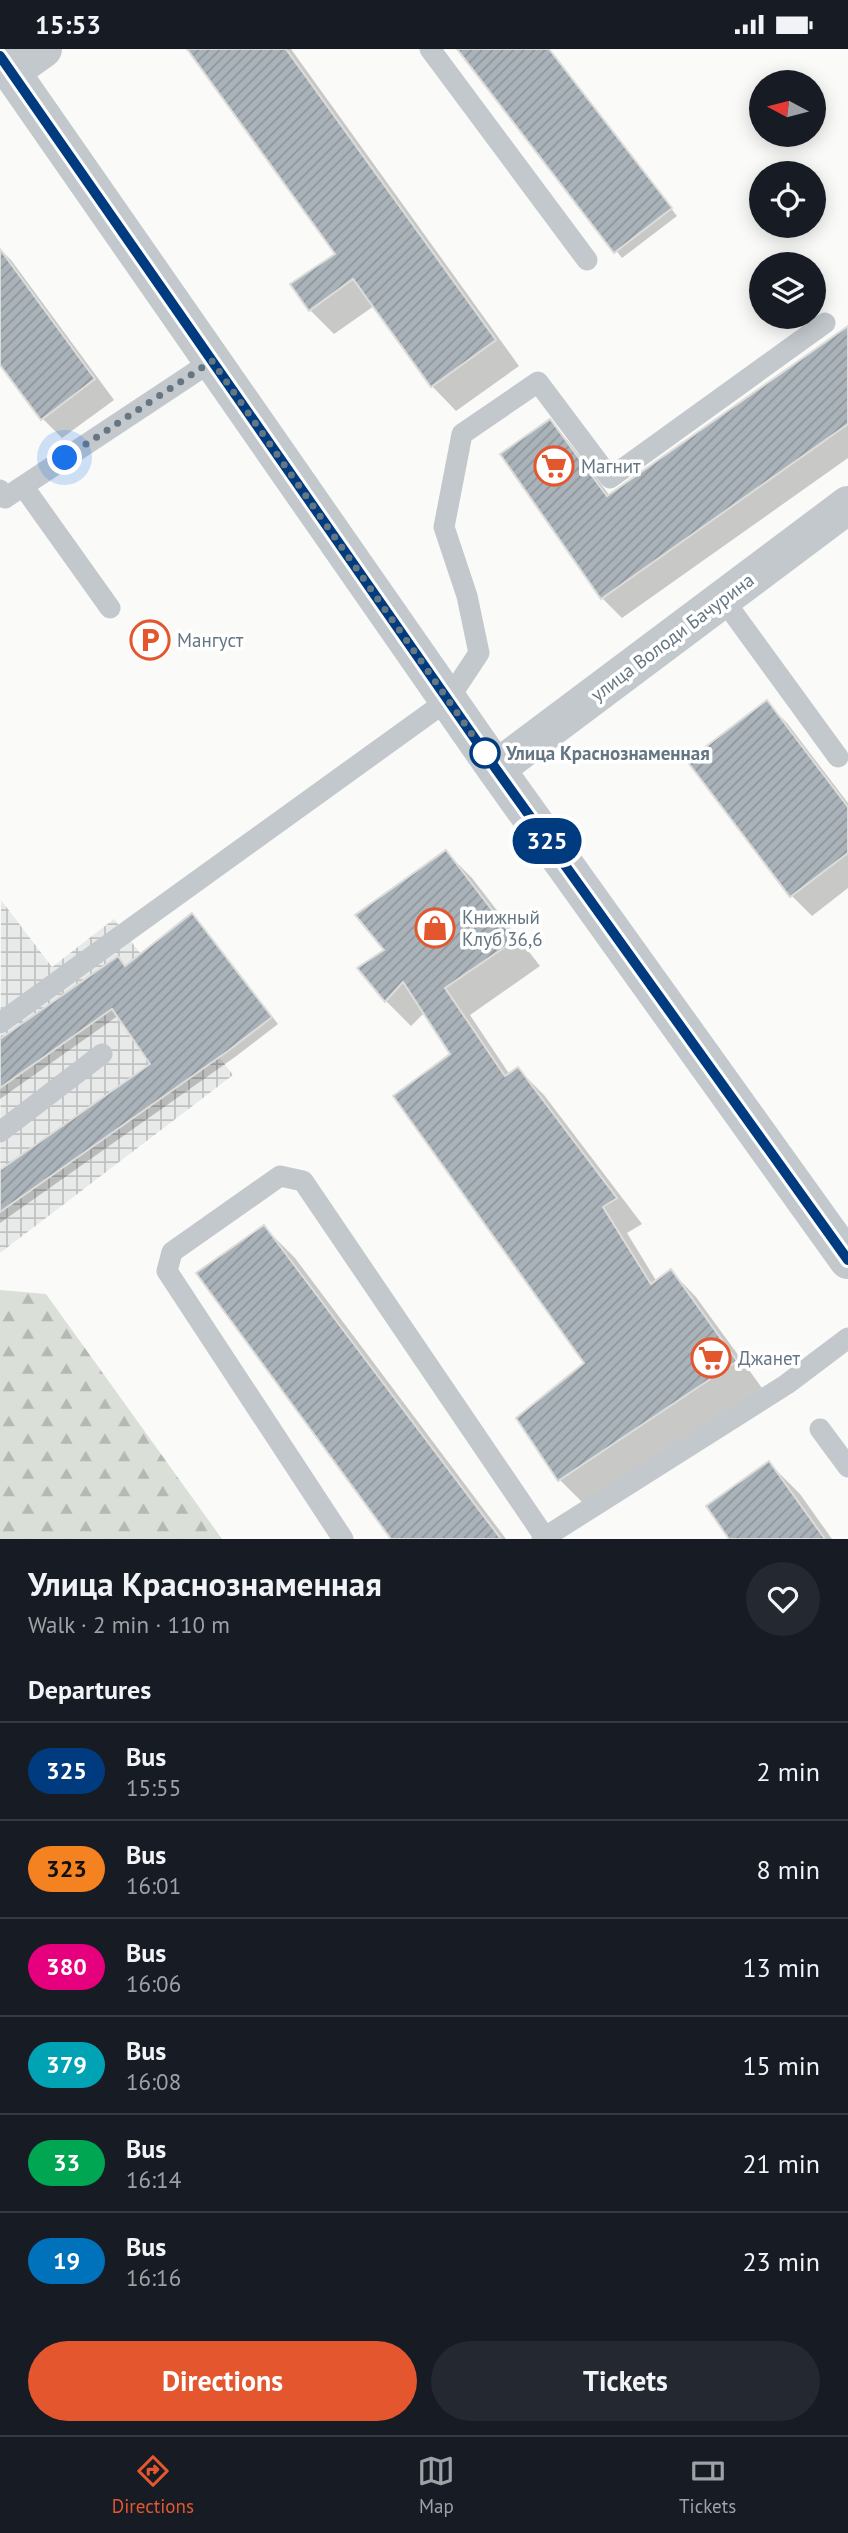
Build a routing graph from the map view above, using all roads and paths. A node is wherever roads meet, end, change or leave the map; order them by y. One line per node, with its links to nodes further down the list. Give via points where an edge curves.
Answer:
1 (43, 49): 3 (street)
2 (430, 49): 4 (lane)
3 (14, 59): 6 (street)
4 (587, 260)
5 (817, 329): 12 (lane, via 610,478 538,382 462,434 444,527 467,596 479,653)
6 (212, 361): 7 (lane); 12 (street)
7 (23, 486): 8 (lane, via 5,498); 11 (lane)
8 (0, 491)
9 (848, 505): 10 (street, улица Володи Бачурина)
10 (723, 599): 13 (lane); 14 (street, улица Володи Бачурина)
11 (110, 608)
12 (448, 700): 14 (street); 15 (lane)
13 (838, 757)
14 (496, 769): 18 (street)
15 (0, 1023)
16 (102, 1054): 17 (lane)
17 (0, 1132)
18 (848, 1259)
19 (848, 1338): 22 (lane, via 787,1384)
20 (820, 1429): 21 (lane)
21 (848, 1467)
22 (544, 1538): 23 (lane, via 303,1181 280,1176 172,1252 167,1271)
23 (343, 1539)

